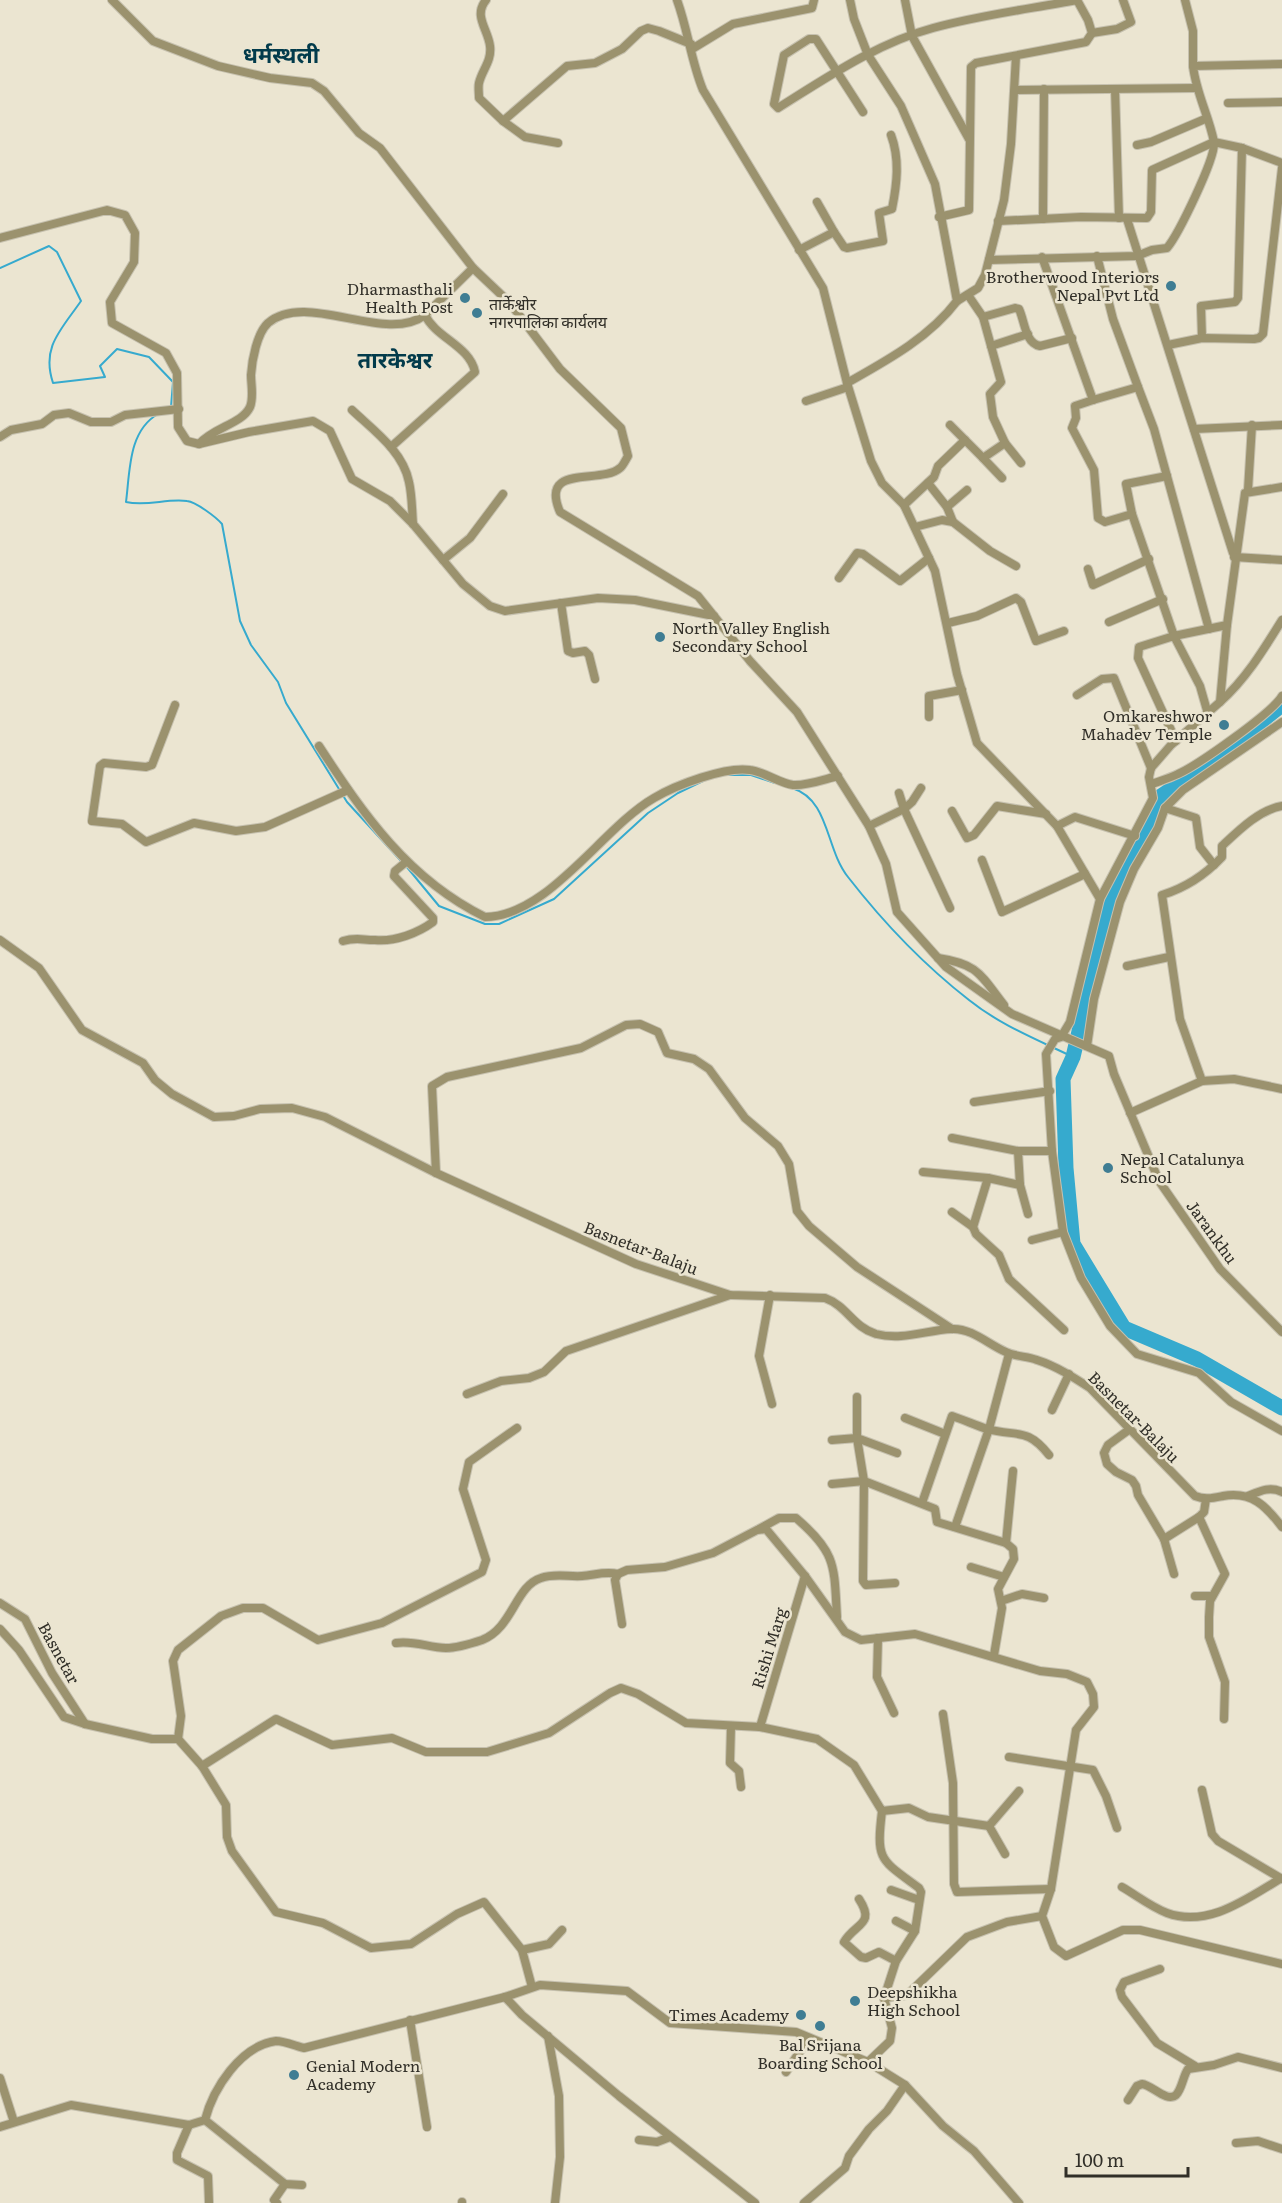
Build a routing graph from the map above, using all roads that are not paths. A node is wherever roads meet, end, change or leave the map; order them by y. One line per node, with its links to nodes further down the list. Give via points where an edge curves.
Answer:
1 (112, 0): 47 (street, via 153,41 218,66 317,86 359,133 380,148)
2 (486, 0): 26 (street, via 480,18 490,46 489,61 479,83 479,98)
3 (677, 0): 12 (street)
4 (814, 0): 12 (street, via 812,8 733,24)
5 (850, 0): 13 (street)
6 (904, 0): 11 (street)
7 (1077, 0): 10 (street); 11 (street, via 932,28)
8 (1123, 0): 10 (street, via 1131,22)
9 (1185, 0): 16 (street, via 1193,31)
10 (1092, 33): 14 (street, via 1086,42)
11 (912, 36): 13 (street); 28 (street)
12 (691, 47): 26 (street, via 648,28 596,63 567,66); 42 (street, via 694,69 703,90)
13 (868, 55): 17 (street); 36 (street, via 901,106 914,135 935,183)
14 (1016, 56): 21 (street); 28 (street, via 971,67)
15 (1282, 64): 16 (street)
16 (1194, 66): 18 (street)
17 (835, 72): 17 (street, via 778,108 776,106 784,55 809,39 816,39); 24 (street)
18 (1196, 88): 20 (street); 25 (street)
19 (1044, 89): 20 (street); 21 (street); 37 (street)
20 (1115, 89): 38 (street)
21 (1014, 90): 39 (street, via 1009,164)
22 (1282, 102): 23 (street)
23 (1228, 103)
24 (863, 112)
25 (1205, 119): 29 (street); 31 (street)
26 (502, 121): 30 (street, via 525,137)
27 (891, 135): 40 (street, via 896,150 896,191 892,209 879,213 883,241 847,248)
28 (970, 140): 36 (street, via 969,210)
29 (1214, 142): 32 (street); 38 (street, via 1152,170 1150,215); 44 (street, via 1206,172 1171,244)
30 (558, 143)
31 (1137, 145)
32 (1242, 148): 33 (street); 54 (street, via 1238,298 1235,302 1201,306)
33 (1282, 163)
34 (1282, 168): 54 (street, via 1263,334 1254,339)
35 (818, 201): 40 (street)
36 (939, 216): 49 (street)
37 (1043, 219): 38 (street); 39 (street)
38 (1123, 219): 44 (street)
39 (998, 221): 46 (street)
40 (834, 232): 42 (street)
41 (0, 238): 61 (street, via 107,210 125,215 135,233 134,262 110,302 112,323 166,354 177,374)
42 (799, 250): 57 (street, via 823,288)
43 (1097, 256): 44 (street); 45 (street); 58 (street, via 1113,319)
44 (1137, 256): 55 (street)
45 (1042, 257): 46 (street); 53 (street)
46 (989, 260): 48 (street, via 978,288)
47 (473, 268): 50 (street); 97 (street, Jarankhu, via 510,303 560,369 621,428 628,456 620,468 564,480 555,501 560,512 698,596)
48 (968, 296): 49 (street); 51 (street)
49 (957, 301): 57 (street, via 931,329)
50 (425, 315): 70 (street, via 407,323 298,312 282,315 267,324 260,337 251,374 251,405 245,415 208,433); 71 (street, via 430,327 462,350 475,372)
51 (983, 317): 52 (street, via 1019,309); 56 (street)
52 (1028, 334): 53 (street, via 1040,346); 56 (street)
53 (1072, 338): 59 (street)
54 (1202, 338): 55 (street)
55 (1168, 345): 66 (street)
56 (991, 346): 69 (street, via 1001,382 990,394 993,417)
57 (847, 385): 60 (street); 81 (street, via 871,461 882,483)
58 (1138, 387): 59 (street); 74 (street)
59 (1093, 400): 83 (street, via 1075,406 1077,418 1072,428 1094,470 1098,518 1105,522)
60 (806, 401)
61 (176, 410): 67 (street, via 125,415 111,422 91,422 69,413 54,415 42,424 11,430); 70 (street, via 178,427 187,441)
62 (352, 410): 71 (street)
63 (950, 425): 68 (street)
64 (1252, 425): 65 (street); 66 (street); 79 (street)
65 (1282, 425)
66 (1194, 429): 87 (street)
67 (0, 437)
68 (965, 440): 72 (street); 76 (street, via 941,462)
69 (1005, 443): 72 (street); 73 (street)
70 (199, 444): 85 (street, via 313,421 330,431 352,478 390,501)
71 (391, 447): 85 (street, via 409,480)
72 (982, 458): 75 (street)
73 (1022, 463)
74 (1167, 476): 83 (street, via 1126,484); 102 (street)
75 (1002, 478)
76 (928, 483): 81 (street); 82 (street)
77 (1282, 487): 79 (street)
78 (967, 490): 82 (street)
79 (1248, 490): 87 (street)
80 (503, 494): 90 (street, via 470,538)
81 (904, 505): 86 (street)
82 (946, 507): 84 (street)
83 (1132, 514): 89 (street)
84 (953, 522): 86 (street, via 942,520); 92 (street)
85 (413, 524): 90 (street)
86 (915, 527): 88 (street)
87 (1234, 557): 91 (street); 101 (street)
88 (929, 558): 94 (street, via 900,581 857,553); 100 (street)
89 (1149, 559): 93 (street, via 1093,585); 95 (street)
90 (443, 560): 96 (street, via 463,584 490,606 505,610)
91 (1282, 560)
92 (1016, 566)
93 (1088, 569)
94 (839, 578)
95 (1163, 599): 99 (street); 104 (street)
96 (561, 603): 97 (street, via 598,598 635,600); 105 (street, via 568,651 585,651 589,655)
97 (714, 616): 117 (street, Jarankhu, via 797,712)
98 (1282, 620): 109 (street, via 1258,658)
99 (1109, 622)
100 (948, 623): 103 (street, via 977,616 1016,598 1036,641); 106 (street)
101 (1227, 625): 102 (street); 109 (street)
102 (1209, 629): 104 (street)
103 (1064, 631)
104 (1174, 636): 111 (street, via 1200,686); 114 (street, via 1139,647 1137,652)
105 (595, 679)
106 (962, 690): 112 (street, via 929,696); 126 (street, via 977,743)
107 (1077, 695): 116 (street, via 1102,679 1114,678)
108 (1282, 696): 118 (street, via 1203,758 1179,774)
109 (1220, 702): 111 (street)
110 (175, 705): 120 (street, via 152,765 100,766 92,821 122,824 146,842 194,823 236,831 265,828)
111 (1208, 714): 114 (street)
112 (928, 717)
113 (1282, 722): 123 (street, via 1183,790)
114 (1176, 741): 116 (street)
115 (319, 746): 120 (street)
116 (1151, 768): 118 (street)
117 (838, 776): 127 (street, Jarankhu); 131 (street, via 791,784 750,770 731,770 656,797 597,844 552,888 493,917 471,910)
118 (1152, 784): 129 (street, via 1153,798)
119 (921, 788): 124 (street)
120 (348, 790): 131 (street)
121 (899, 793): 124 (street)
122 (1282, 806): 132 (street, via 1270,808 1241,828 1222,846 1222,857)
123 (1165, 808): 132 (street, via 1196,818 1200,847); 143 (street, via 1120,902 1094,999)
124 (904, 809): 127 (street); 135 (street)
125 (952, 811): 126 (street, via 967,838 974,835 997,806)
126 (1046, 814): 128 (street)
127 (869, 826): 139 (street, Jarankhu, via 886,864 897,912)
128 (1057, 826): 129 (street, via 1075,817); 133 (street)
129 (1135, 836): 134 (street)
130 (982, 860): 133 (street, via 1002,912)
131 (406, 862): 137 (street, via 395,871 396,879 433,922 420,932 407,935 378,941 355,937)
132 (1214, 865): 138 (street, via 1178,890 1162,895 1169,930)
133 (1085, 874): 134 (street)
134 (1100, 899): 142 (street, via 1070,1022)
135 (950, 908)
136 (0, 940): 153 (street, Basnetar-Balaju, via 39,968 82,1030 143,1063 155,1080 192,1106 214,1117 292,1108 325,1117)
137 (343, 941)
138 (1169, 957): 140 (street); 144 (street, via 1180,1019)
139 (938, 958): 141 (street, Jarankhu); 141 (street, via 963,962 979,973)
140 (1127, 966)
141 (1008, 1011): 142 (street, Jarankhu)
142 (1058, 1038): 143 (street, Jarankhu); 146 (street, via 1046,1054)
143 (1087, 1046): 148 (street, Jarankhu, via 1109,1056)
144 (1202, 1081): 145 (street, via 1234,1079); 148 (street)
145 (1282, 1089)
146 (1050, 1091): 147 (street); 151 (street)
147 (974, 1102)
148 (1130, 1113): 165 (street, Jarankhu, via 1159,1181 1197,1238 1220,1269)
149 (952, 1138): 150 (street)
150 (1018, 1151): 151 (street); 155 (street)
151 (1052, 1151): 159 (street)
152 (923, 1172): 154 (street)
153 (436, 1173): 161 (street, Basnetar-Balaju, via 636,1264); 163 (street, via 432,1086 447,1077 580,1048 626,1025 640,1024 658,1032 667,1053 694,1059 709,1069 745,1118 778,1146 789,1164 797,1211 809,1226 857,1267)
154 (988, 1178): 155 (street); 158 (street)
155 (1020, 1185): 157 (street)
156 (952, 1212): 158 (street)
157 (1028, 1214)
158 (973, 1227): 164 (street, via 999,1255 1009,1279)
159 (1064, 1232): 160 (street); 176 (street, via 1081,1278 1110,1326 1137,1354 1199,1373 1232,1402)
160 (1032, 1240)
161 (730, 1295): 162 (street, Basnetar-Balaju); 168 (street, via 566,1351 544,1372 529,1378 501,1381)
162 (770, 1295): 163 (street, Basnetar-Balaju, via 825,1298 839,1303 855,1323 873,1333 898,1338); 170 (street, via 759,1356)
163 (952, 1329): 166 (street, Basnetar-Balaju, via 965,1330)
164 (1064, 1330)
165 (1282, 1332)
166 (1009, 1354): 167 (street, Basnetar-Balaju, via 1037,1359); 174 (street)
167 (1069, 1374): 171 (street); 175 (street, Basnetar-Balaju, via 1090,1388)
168 (466, 1394)
169 (858, 1397): 178 (street)
170 (772, 1404)
171 (1052, 1410)
172 (905, 1418): 177 (street)
173 (517, 1428): 218 (street, via 469,1462 463,1489 486,1560 482,1572 382,1623 318,1640 263,1608 243,1608 220,1616 178,1650 173,1661 181,1716)
174 (989, 1429): 177 (street, via 952,1416); 181 (street, via 1021,1433 1040,1443); 190 (street)
175 (1130, 1430): 187 (street, Basnetar-Balaju, via 1191,1493); 193 (street, via 1108,1445 1104,1453 1107,1464 1132,1480)
176 (1282, 1431)
177 (945, 1434): 188 (street)
178 (857, 1438): 179 (street); 180 (street); 183 (street)
179 (832, 1440)
180 (897, 1453)
181 (1049, 1455)
182 (1013, 1471): 194 (street)
183 (864, 1481): 184 (street); 188 (street); 200 (street, via 863,1581 866,1585)
184 (832, 1484)
185 (1282, 1492): 186 (street, via 1262,1490)
186 (1248, 1496): 187 (street); 191 (street, via 1265,1505)
187 (1206, 1499): 189 (street)
188 (922, 1503): 190 (street, via 935,1509 937,1522)
189 (1200, 1517): 193 (street); 202 (street, via 1225,1568)
190 (955, 1527): 194 (street)
191 (1282, 1527)
192 (757, 1530): 196 (street, via 712,1553 665,1567); 198 (street, via 766,1529); 206 (street, via 779,1518 796,1518 811,1530 827,1549 834,1572)
193 (1164, 1539): 197 (street)
194 (1006, 1543): 199 (street, via 1013,1549 1014,1558)
195 (971, 1567): 199 (street)
196 (618, 1574): 207 (street, via 615,1580); 210 (street, via 538,1578 526,1589 501,1629 482,1640 446,1648 422,1642)
197 (1174, 1574)
198 (805, 1576): 206 (street); 217 (street, Rishi Marg)
199 (1004, 1577): 204 (street, via 998,1589)
200 (895, 1583)
201 (1196, 1596): 202 (street)
202 (1212, 1596): 214 (street, via 1209,1637 1225,1682)
203 (1044, 1598): 204 (street, via 1022,1594)
204 (1001, 1601): 211 (street)
205 (0, 1603): 215 (street, Basnetar, via 25,1619 52,1673)
206 (837, 1618): 209 (street, via 845,1632 861,1640)
207 (622, 1624)
208 (0, 1629): 215 (street, via 19,1650 64,1717)
209 (878, 1638): 211 (street, via 915,1634); 212 (street, via 877,1677)
210 (396, 1643)
211 (994, 1656): 221 (street, via 1087,1682 1094,1694 1094,1707 1076,1730)
212 (894, 1713)
213 (943, 1714): 226 (street)
214 (1224, 1719)
215 (85, 1724): 218 (street, via 152,1739)
216 (731, 1726): 217 (street); 220 (street, via 686,1723 638,1694 621,1689 549,1733 487,1752 426,1752 392,1738 332,1746 276,1719); 222 (street, via 730,1763 739,1771)
217 (760, 1727): 225 (street, via 816,1738 854,1765)
218 (178, 1739): 220 (street)
219 (1009, 1757): 221 (street)
220 (202, 1766): 240 (street, via 226,1805 227,1837 232,1851 276,1912 323,1923 371,1948 411,1944 457,1914 484,1902)
221 (1071, 1766): 228 (street, via 1093,1770); 232 (street)
222 (741, 1787)
223 (1202, 1790): 230 (street, via 1212,1834 1218,1841)
224 (1019, 1791): 227 (street)
225 (882, 1811): 226 (street, via 909,1808 928,1817); 235 (street, via 878,1844 882,1854 886,1863 919,1888)
226 (954, 1821): 227 (street); 232 (street, via 957,1892)
227 (988, 1826): 229 (street)
228 (1117, 1828)
229 (1005, 1854)
230 (1281, 1879): 231 (street, via 1238,1905 1214,1914 1186,1916 1167,1913)
231 (1122, 1887)
232 (1051, 1889): 236 (street)
233 (891, 1890): 235 (street)
234 (859, 1899): 241 (street, via 865,1920 844,1942 861,1957 879,1952)
235 (919, 1899): 239 (street)
236 (1042, 1916): 242 (street, via 1054,1947 1066,1956 1123,1930 1140,1930); 246 (street, via 1007,1922 968,1937 907,1995)
237 (896, 1921): 239 (street)
238 (562, 1930): 240 (street, via 549,1944)
239 (915, 1931): 241 (street)
240 (522, 1950): 244 (street)
241 (896, 1961): 246 (street)
242 (1282, 1964)
243 (1160, 1969): 251 (street, via 1124,1982 1122,1997 1157,2043)
244 (532, 1988): 245 (street); 249 (street, via 540,1985 627,1991 670,2023 796,2032)
245 (505, 1997): 247 (street); 248 (street)
246 (884, 1998): 250 (street, via 892,2028 890,2041)
247 (410, 2020): 257 (street, via 304,2048 277,2041 257,2049 235,2065 219,2084); 261 (street)
248 (548, 2036): 262 (street); 270 (street, via 559,2096 560,2157)
249 (808, 2038): 250 (street); 253 (street)
250 (868, 2062): 255 (street)
251 (1195, 2066): 252 (street, via 1238,2057); 256 (street, via 1188,2069 1173,2097 1142,2084)
252 (1282, 2068)
253 (786, 2072)
254 (0, 2078): 258 (street)
255 (904, 2085): 272 (street, via 841,2172); 273 (street, via 974,2151)
256 (1128, 2100)
257 (205, 2120): 259 (street); 266 (street)
258 (14, 2122): 259 (street, via 71,2105); 260 (street)
259 (189, 2125): 268 (street, via 177,2160 208,2176)
260 (0, 2127)
261 (427, 2127)
262 (670, 2137): 263 (street, via 657,2142); 271 (street)
263 (639, 2140)
264 (1236, 2143): 265 (street, via 1258,2141)
265 (1282, 2149)
266 (285, 2184): 267 (street); 269 (street, via 274,2200)
267 (302, 2185)
268 (209, 2203)
269 (277, 2203)
270 (555, 2203)
271 (756, 2203)
272 (804, 2203)
273 (1019, 2203)

